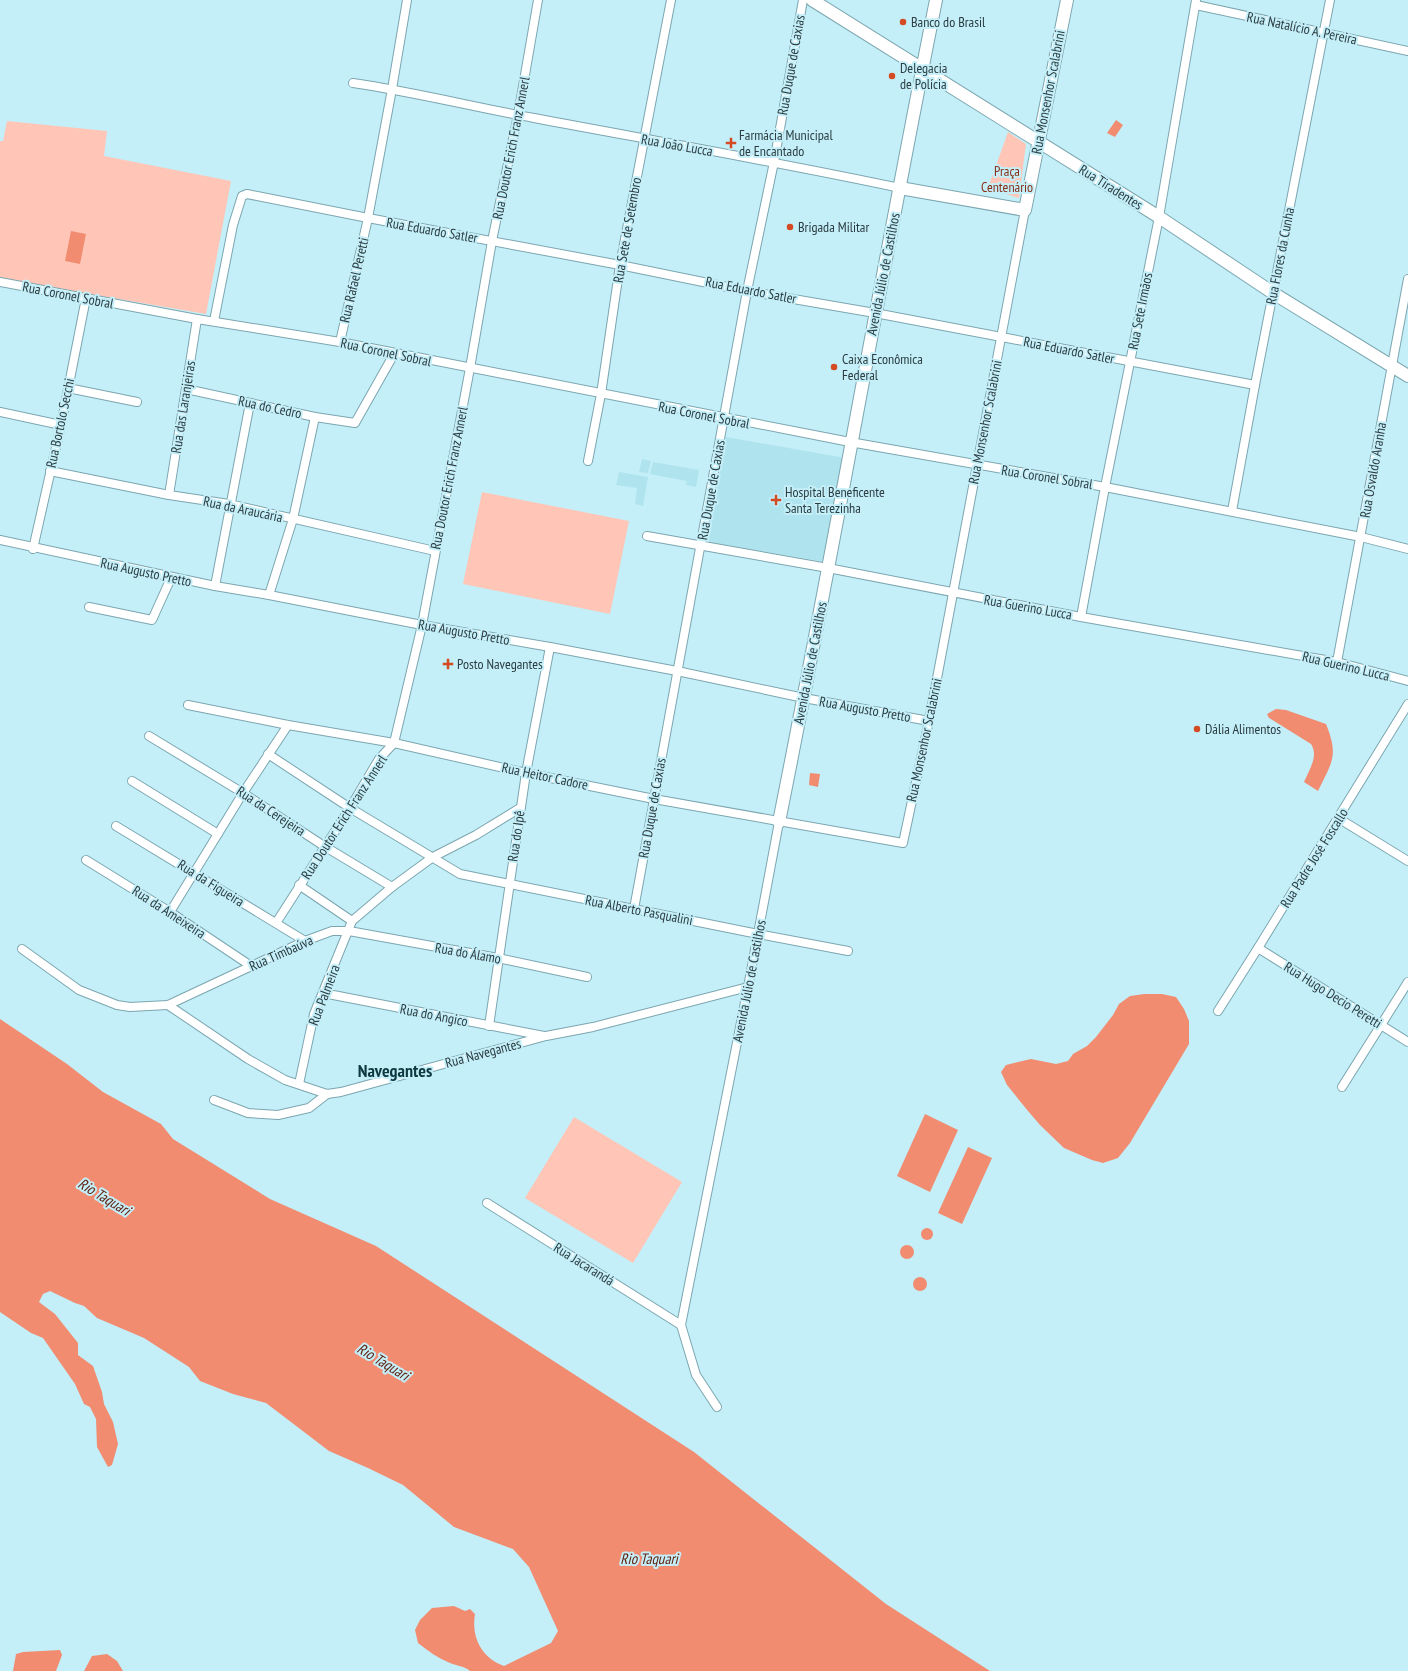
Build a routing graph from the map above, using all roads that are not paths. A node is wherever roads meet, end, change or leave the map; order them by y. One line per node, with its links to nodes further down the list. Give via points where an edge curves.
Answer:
1 (407, 0): 14 (street)
2 (538, 0): 15 (street, Rua Doutor Erich Franz Annerl)
3 (671, 0): 16 (street, Rua Sete de Setembro)
4 (803, 0): 18 (street, Rua Duque de Caxias)
5 (812, 0): 12 (street, Rua Tiradentes)
6 (936, 0): 12 (street, Avenida Júlio de Castilhos)
7 (1067, 0): 17 (street, Rua Monsenhor Scalabrini)
8 (1330, 0): 10 (street, Rua Flores da Cunha)
9 (1197, 2): 10 (street, Rua Natalício A. Pereira); 21 (street, Rua Sete Irmãos)
10 (1324, 33): 11 (street, Rua Natalício A. Pereira); 28 (street, Rua Flores da Cunha)
11 (1408, 51)
12 (922, 70): 17 (street, Rua Tiradentes); 19 (street, Avenida Júlio de Castilhos)
13 (353, 83): 14 (street, Rua João Lucca)
14 (392, 89): 15 (street, Rua João Lucca); 22 (street, Rua Rafael Peretti)
15 (518, 115): 16 (street, Rua João Lucca); 23 (street, Rua Doutor Erich Franz Annerl)
16 (644, 139): 18 (street, Rua João Lucca); 24 (street, Rua Sete de Setembro)
17 (1038, 142): 20 (street, Rua Monsenhor Scalabrini); 21 (street, Rua Tiradentes)
18 (774, 162): 19 (street, Rua João Lucca); 27 (street, Rua Duque de Caxias)
19 (900, 188): 20 (street, Rua João Lucca); 30 (street, Avenida Júlio de Castilhos)
20 (1025, 210): 33 (street, Rua Monsenhor Scalabrini)
21 (1159, 217): 28 (street, Rua Tiradentes); 36 (street, Rua Sete Irmãos)
22 (368, 218): 23 (street, Rua Eduardo Satler); 32 (street, Rua Eduardo Satler, via 247,194 242,196); 34 (street, Rua Rafael Peretti)
23 (492, 241): 24 (street, Rua Eduardo Satler); 38 (street, Rua Doutor Erich Franz Annerl)
24 (620, 265): 27 (street, Rua Eduardo Satler); 43 (street, Rua Sete de Setembro)
25 (1408, 279): 37 (street, Rua Osvaldo Aranha)
26 (0, 282): 29 (street, Rua Coronel Sobral)
27 (747, 290): 30 (street, Rua Eduardo Satler); 48 (street, Rua Duque de Caxias)
28 (1273, 293): 37 (street, Rua Tiradentes); 40 (street, Rua Flores da Cunha)
29 (86, 298): 31 (street, Rua Coronel Sobral); 41 (street, Rua Bortolo Secchi)
30 (875, 312): 33 (street, Rua Eduardo Satler); 50 (street, Avenida Júlio de Castilhos)
31 (197, 319): 32 (street, Rua Coronel Sobral); 42 (street, Rua das Laranjeiras)
32 (214, 321): 34 (street, Rua Coronel Sobral)
33 (1001, 338): 36 (street, Rua Eduardo Satler); 52 (street, Rua Monsenhor Scalabrini)
34 (340, 342): 35 (street, Rua Coronel Sobral)
35 (394, 354): 38 (street, Rua Coronel Sobral); 47 (street, Rua do Cedro, via 355,423)
36 (1130, 362): 40 (street, Rua Eduardo Satler); 54 (street, Rua Sete Irmãos)
37 (1391, 365): 39 (street, Rua Tiradentes); 60 (street, Rua Osvaldo Aranha)
38 (470, 368): 43 (street, Rua Coronel Sobral); 65 (street, Rua Doutor Erich Franz Annerl)
39 (1408, 376)
40 (1255, 385): 57 (street, Rua Flores da Cunha)
41 (68, 388): 44 (street); 49 (street, Rua Bortolo Secchi)
42 (186, 389): 45 (street, Rua do Cedro); 55 (street, Rua das Laranjeiras)
43 (600, 394): 48 (street, Rua Coronel Sobral); 51 (street, Rua Sete de Setembro)
44 (137, 402)
45 (250, 403): 47 (street, Rua do Cedro); 56 (street)
46 (0, 412): 49 (street)
47 (315, 417): 58 (street)
48 (724, 419): 50 (street, Rua Coronel Sobral); 62 (street, Rua Duque de Caxias)
49 (61, 426): 53 (street, Rua Bortolo Secchi)
50 (850, 442): 52 (street, Rua Coronel Sobral); 66 (street, Avenida Júlio de Castilhos)
51 (588, 461)
52 (977, 466): 54 (street, Rua Coronel Sobral); 69 (street, Rua Monsenhor Scalabrini)
53 (50, 472): 55 (street, Rua da Araucária); 63 (street, Rua Bortolo Secchi)
54 (1105, 487): 57 (street, Rua Coronel Sobral); 72 (street, Rua Sete Irmãos)
55 (169, 495): 56 (street, Rua da Araucária)
56 (230, 504): 58 (street, Rua da Araucária); 68 (street)
57 (1232, 511): 60 (street, Rua Coronel Sobral)
58 (293, 519): 65 (street, Rua da Araucária); 70 (street)
59 (647, 536): 62 (street, Rua Guerino Lucca)
60 (1361, 537): 64 (street, Rua Coronel Sobral); 75 (street, Rua Osvaldo Aranha)
61 (0, 540): 63 (street, Rua Augusto Pretto)
62 (701, 545): 66 (street, Rua Guerino Lucca); 76 (street, Rua Duque de Caxias)
63 (33, 548): 67 (street, Rua Augusto Pretto)
64 (1408, 549)
65 (435, 551): 73 (street, Rua Doutor Erich Franz Annerl)
66 (828, 568): 69 (street, Rua Guerino Lucca); 78 (street, Avenida Júlio de Castilhos)
67 (171, 578): 68 (street, Rua Augusto Pretto); 71 (street, via 152,620)
68 (214, 586): 70 (street, Rua Augusto Pretto)
69 (954, 593): 72 (street, Rua Guerino Lucca); 81 (street, Rua Monsenhor Scalabrini)
70 (269, 595): 73 (street, Rua Augusto Pretto)
71 (89, 607)
72 (1081, 617): 75 (street, Rua Guerino Lucca)
73 (422, 625): 74 (street, Rua Augusto Pretto); 84 (street, Rua Doutor Erich Franz Annerl)
74 (550, 647): 76 (street, Rua Augusto Pretto); 86 (street, Rua do Ipê)
75 (1337, 662): 77 (street, Rua Guerino Lucca)
76 (677, 671): 78 (street, Rua Augusto Pretto); 89 (street, Rua Duque de Caxias)
77 (1408, 681)
78 (804, 698): 81 (street, Rua Augusto Pretto); 93 (street, Avenida Júlio de Castilhos)
79 (1408, 704): 92 (street, Rua Padre José Foscallo)
80 (188, 705): 82 (street, Rua Heitor Cadore)
81 (929, 721): 96 (street, Rua Monsenhor Scalabrini)
82 (288, 726): 84 (street, Rua Heitor Cadore); 85 (street)
83 (149, 736): 88 (street, Rua da Cerejeira)
84 (394, 743): 86 (street, Rua Heitor Cadore); 90 (street, Rua Doutor Erich Franz Annerl, via 379,759)
85 (268, 754): 88 (street); 90 (street, Rua Alberto Pasqualini)
86 (526, 773): 89 (street, Rua Heitor Cadore); 91 (street, Rua do Ipê)
87 (132, 781): 95 (street)
88 (243, 793): 95 (street); 97 (street, Rua da Cerejeira)
89 (654, 799): 93 (street, Rua Heitor Cadore); 105 (street, Rua Duque de Caxias)
90 (350, 808): 97 (street, Rua Doutor Erich Franz Annerl); 98 (street, Rua Alberto Pasqualini)
91 (520, 808): 98 (street); 102 (street, Rua do Ipê)
92 (1338, 818): 100 (street); 112 (street, Rua Padre José Foscallo)
93 (779, 822): 96 (street, Rua Heitor Cadore); 110 (street, Avenida Júlio de Castilhos)
94 (116, 826): 101 (street, Rua da Figueira)
95 (218, 834): 101 (street)
96 (903, 843)
97 (324, 846): 103 (street, Rua Doutor Erich Franz Annerl); 104 (street, Rua da Cerejeira)
98 (433, 857): 102 (street, Rua Alberto Pasqualini, via 460,874); 104 (street)
99 (86, 860): 106 (street, Rua da Ameixeira)
100 (1408, 861)
101 (195, 873): 106 (street); 108 (street, Rua da Figueira)
102 (510, 884): 105 (street, Rua Alberto Pasqualini); 115 (street, Rua do Ipê)
103 (299, 885): 107 (street); 108 (street, Rua Doutor Erich Franz Annerl)
104 (392, 887): 107 (street)
105 (634, 909): 110 (street, Rua Alberto Pasqualini)
106 (170, 912): 116 (street, Rua da Ameixeira)
107 (352, 921): 109 (street)
108 (276, 923): 111 (street, Rua da Figueira)
109 (349, 931): 111 (street, Rua Timbaúva, via 332,930); 115 (street, Rua do Álamo); 120 (street, Rua Palmeira)
110 (758, 934): 114 (street, Rua Alberto Pasqualini); 119 (street, Avenida Júlio de Castilhos)
111 (305, 941): 116 (street, Rua Timbaúva)
112 (1258, 948): 122 (street, Rua Padre José Foscallo); 123 (street, Rua Hugo Decio Peretti)
113 (22, 950): 121 (street, Rua Timbaúva, via 80,990 117,1005)
114 (848, 951)
115 (498, 958): 117 (street, Rua do Álamo); 124 (street, Rua do Ipê)
116 (252, 966): 121 (street, Rua Timbaúva)
117 (586, 977)
118 (1408, 982): 123 (street)
119 (748, 988): 125 (street, Rua Navegantes, via 593,1027); 132 (street, Avenida Júlio de Castilhos)
120 (323, 994): 124 (street, Rua do Angico); 127 (street, Rua Palmeira, via 314,1014)
121 (168, 1005): 127 (street, Rua Navegantes, via 248,1059 285,1080)
122 (1218, 1011)
123 (1381, 1025): 126 (street, Rua Hugo Decio Peretti); 128 (street)
124 (489, 1026): 125 (street, Rua do Angico)
125 (546, 1036): 129 (street, Rua Navegantes)
126 (1408, 1042)
127 (299, 1084): 129 (street, Rua Navegantes)
128 (1342, 1086)
129 (327, 1094): 130 (street, via 309,1108 278,1115 248,1113)
130 (214, 1100)
131 (487, 1203): 132 (street, Rua Jacarandá)
132 (681, 1326): 133 (street, via 696,1375)
133 (718, 1407)

